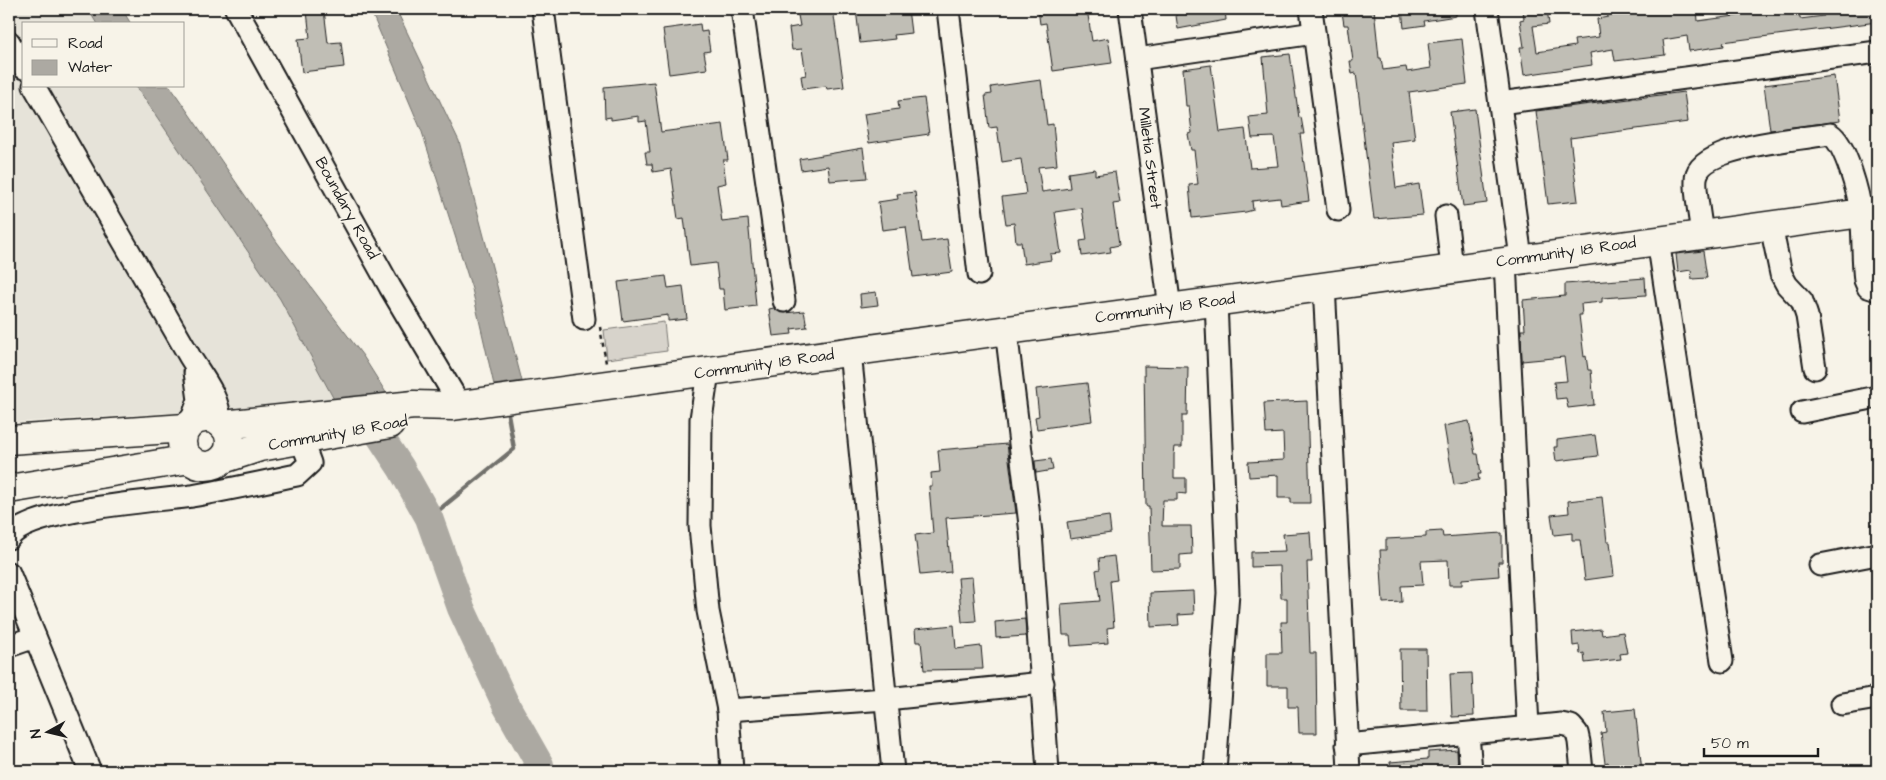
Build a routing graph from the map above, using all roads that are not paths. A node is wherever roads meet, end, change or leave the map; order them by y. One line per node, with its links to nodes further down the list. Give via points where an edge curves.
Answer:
1 (236, 9): 36 (street, Boundary Road)
2 (543, 9): 29 (street)
3 (742, 9): 26 (street)
4 (948, 9): 23 (street)
5 (1130, 9): 11 (street, Milletia Street)
6 (1311, 9): 8 (street)
7 (1487, 9): 14 (street)
8 (1314, 33): 11 (street); 15 (street)
9 (9, 42): 12 (street)
10 (1877, 52): 14 (street)
11 (1137, 59): 28 (street, Milletia Street)
12 (22, 65)
13 (35, 88): 32 (street)
14 (1500, 103): 21 (street)
15 (1338, 210)
16 (1869, 212): 18 (main road, Community 18 Road); 19 (street, via 1837,138 1830,134 1735,149 1712,158 1697,174); 25 (street, via 1865,280 1868,287)
17 (1446, 216): 22 (street)
18 (1771, 226): 19 (main road, Community 18 Road); 33 (street, via 1781,274 1802,301 1807,316)
19 (1702, 235): 20 (main road, Community 18 Road)
20 (1658, 240): 21 (main road, Community 18 Road); 51 (street)
21 (1513, 259): 22 (main road, Community 18 Road); 57 (street)
22 (1452, 268): 24 (main road, Community 18 Road)
23 (979, 274)
24 (1324, 285): 27 (main road, Community 18 Road); 59 (street)
25 (1877, 290)
26 (784, 301)
27 (1216, 301): 28 (main road, Community 18 Road); 64 (street, via 1228,593)
28 (1170, 308): 30 (main road, Community 18 Road)
29 (584, 319)
30 (1006, 330): 31 (main road, Community 18 Road); 52 (street, via 1031,533)
31 (850, 352): 34 (main road, Community 18 Road); 54 (street)
32 (190, 357): 38 (street, via 216,397); 39 (street, via 199,390 197,408)
33 (1815, 368)
34 (708, 372): 36 (main road, Community 18 Road); 56 (street, via 701,418 700,526 708,611)
35 (1877, 397): 37 (street)
36 (456, 406): 40 (main road, Community 18 Road)
37 (1802, 412)
38 (222, 423): 39 (main road, via 201,418); 40 (main road, Community 18 Road); 43 (main road, via 230,439)
39 (188, 426): 41 (main road); 42 (main road, via 183,446)
40 (311, 430): 43 (main road, Community 18 Road); 45 (street, via 310,463 297,474 193,496 78,511 31,523)
41 (9, 440)
42 (190, 459): 43 (main road, via 210,466); 44 (main road)
43 (223, 459)
44 (9, 489)
45 (9, 538)
46 (1877, 554): 47 (street)
47 (1820, 566)
48 (9, 573): 49 (street)
49 (35, 637): 50 (street); 60 (street)
50 (9, 646)
51 (1722, 661)
52 (1043, 683): 54 (street); 63 (street)
53 (1877, 698): 55 (street)
54 (886, 699): 56 (street); 62 (street)
55 (1842, 704)
56 (728, 710): 61 (street)
57 (1528, 727): 58 (street); 67 (street, via 1571,726 1577,733)
58 (1468, 734): 59 (street); 66 (street)
59 (1347, 745): 65 (street)
60 (90, 771)
61 (732, 771)
62 (893, 771)
63 (1048, 771)
64 (1215, 771)
65 (1349, 771)
66 (1471, 771)
67 (1582, 771)

